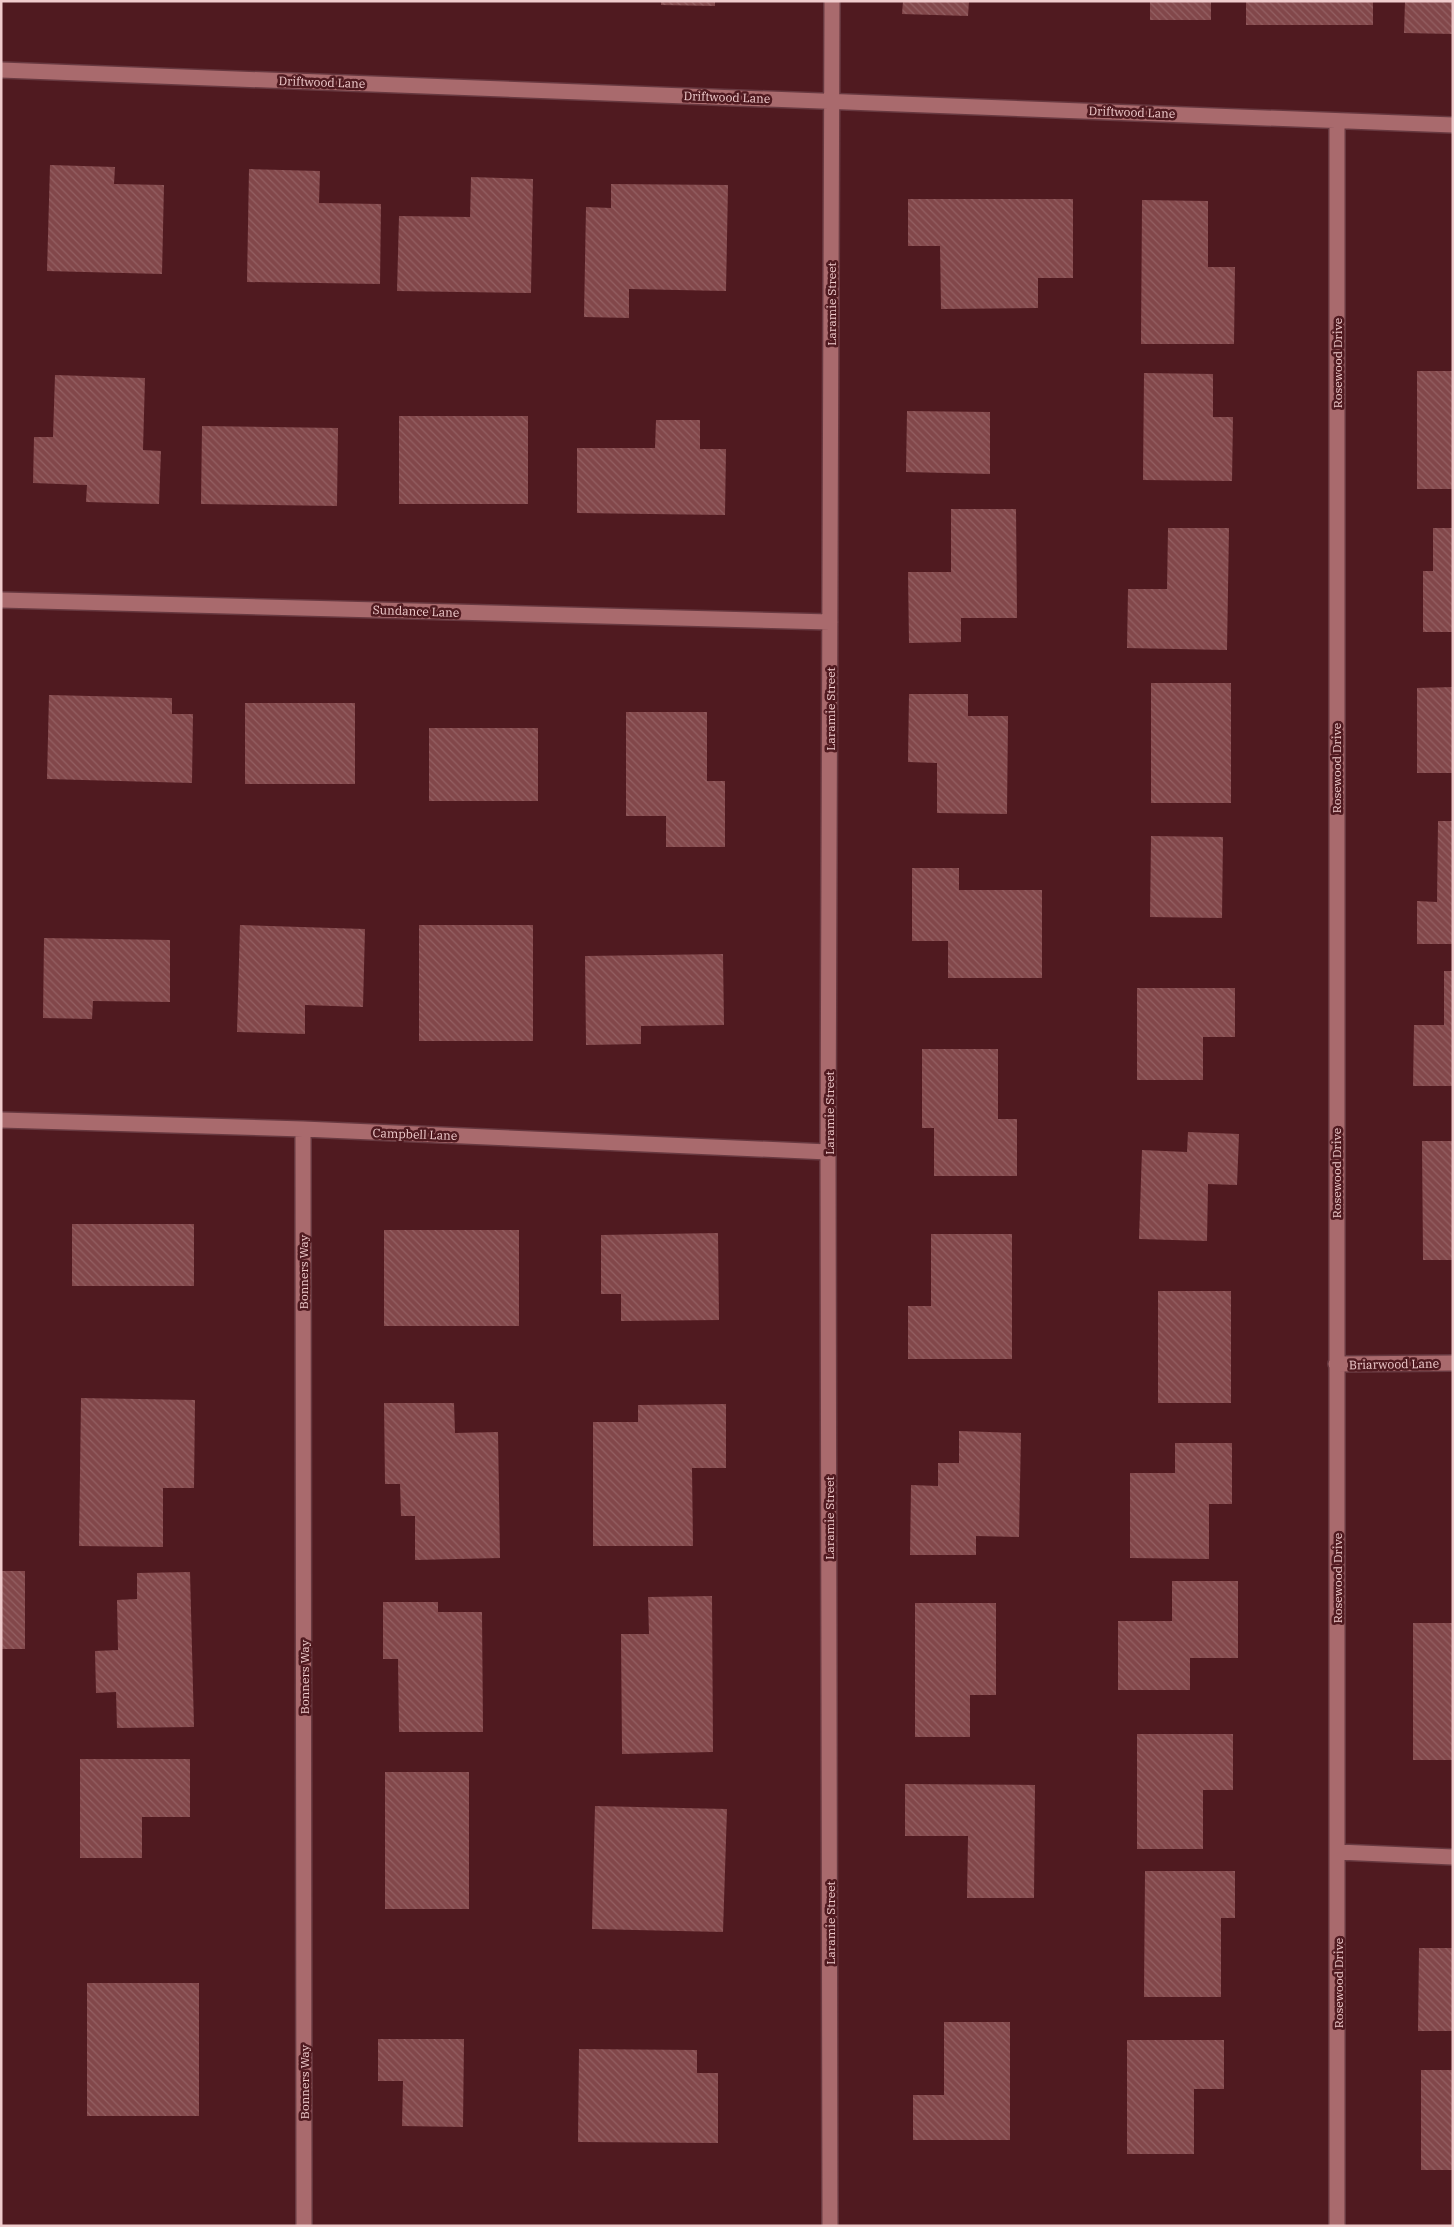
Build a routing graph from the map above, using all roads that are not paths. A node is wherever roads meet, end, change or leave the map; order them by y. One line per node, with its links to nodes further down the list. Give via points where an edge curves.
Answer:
1 (832, 1): 3 (street, Laramie Street)
2 (1, 70): 3 (street, Driftwood Lane)
3 (831, 101): 4 (street, Driftwood Lane); 7 (street, Laramie Street)
4 (1337, 120): 5 (street, Driftwood Lane); 12 (street, Rosewood Drive)
5 (1453, 125)
6 (1, 600): 7 (street, Sundance Lane)
7 (830, 622): 10 (street, Laramie Street)
8 (1, 1120): 9 (street, Campbell Lane)
9 (303, 1129): 10 (street, Campbell Lane); 15 (street, Bonners Way)
10 (828, 1152): 16 (street, Laramie Street)
11 (1453, 1363): 12 (street, Briarwood Lane)
12 (1336, 1364): 13 (street, Rosewood Drive)
13 (1338, 1852): 14 (street); 17 (street, Rosewood Drive)
14 (1453, 1857)
15 (304, 2226)
16 (830, 2226)
17 (1337, 2226)

